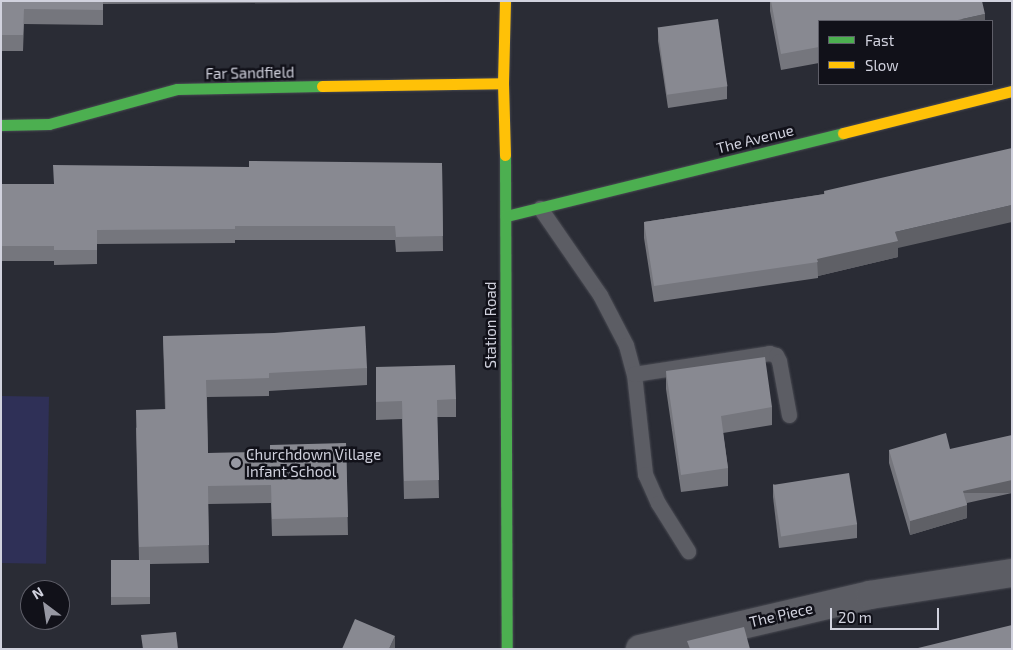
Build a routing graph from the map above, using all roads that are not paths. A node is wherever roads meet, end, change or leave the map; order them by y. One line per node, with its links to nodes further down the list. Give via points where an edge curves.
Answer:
1 (505, 1): 2 (street, Station Road)
2 (503, 83): 4 (street, Far Sandfield, via 177,89 50,124); 6 (street, Station Road)
3 (1012, 91): 5 (street, The Avenue)
4 (1, 126)
5 (540, 208): 6 (street, The Avenue); 7 (lane, via 600,294 626,345)
6 (506, 216): 11 (street, Station Road)
7 (634, 374): 8 (lane, via 769,353 776,355 779,361); 9 (lane, via 645,474 658,504)
8 (789, 415)
9 (688, 551)
10 (1012, 573): 12 (street, The Piece, via 870,594)
11 (506, 649)
12 (640, 649)

